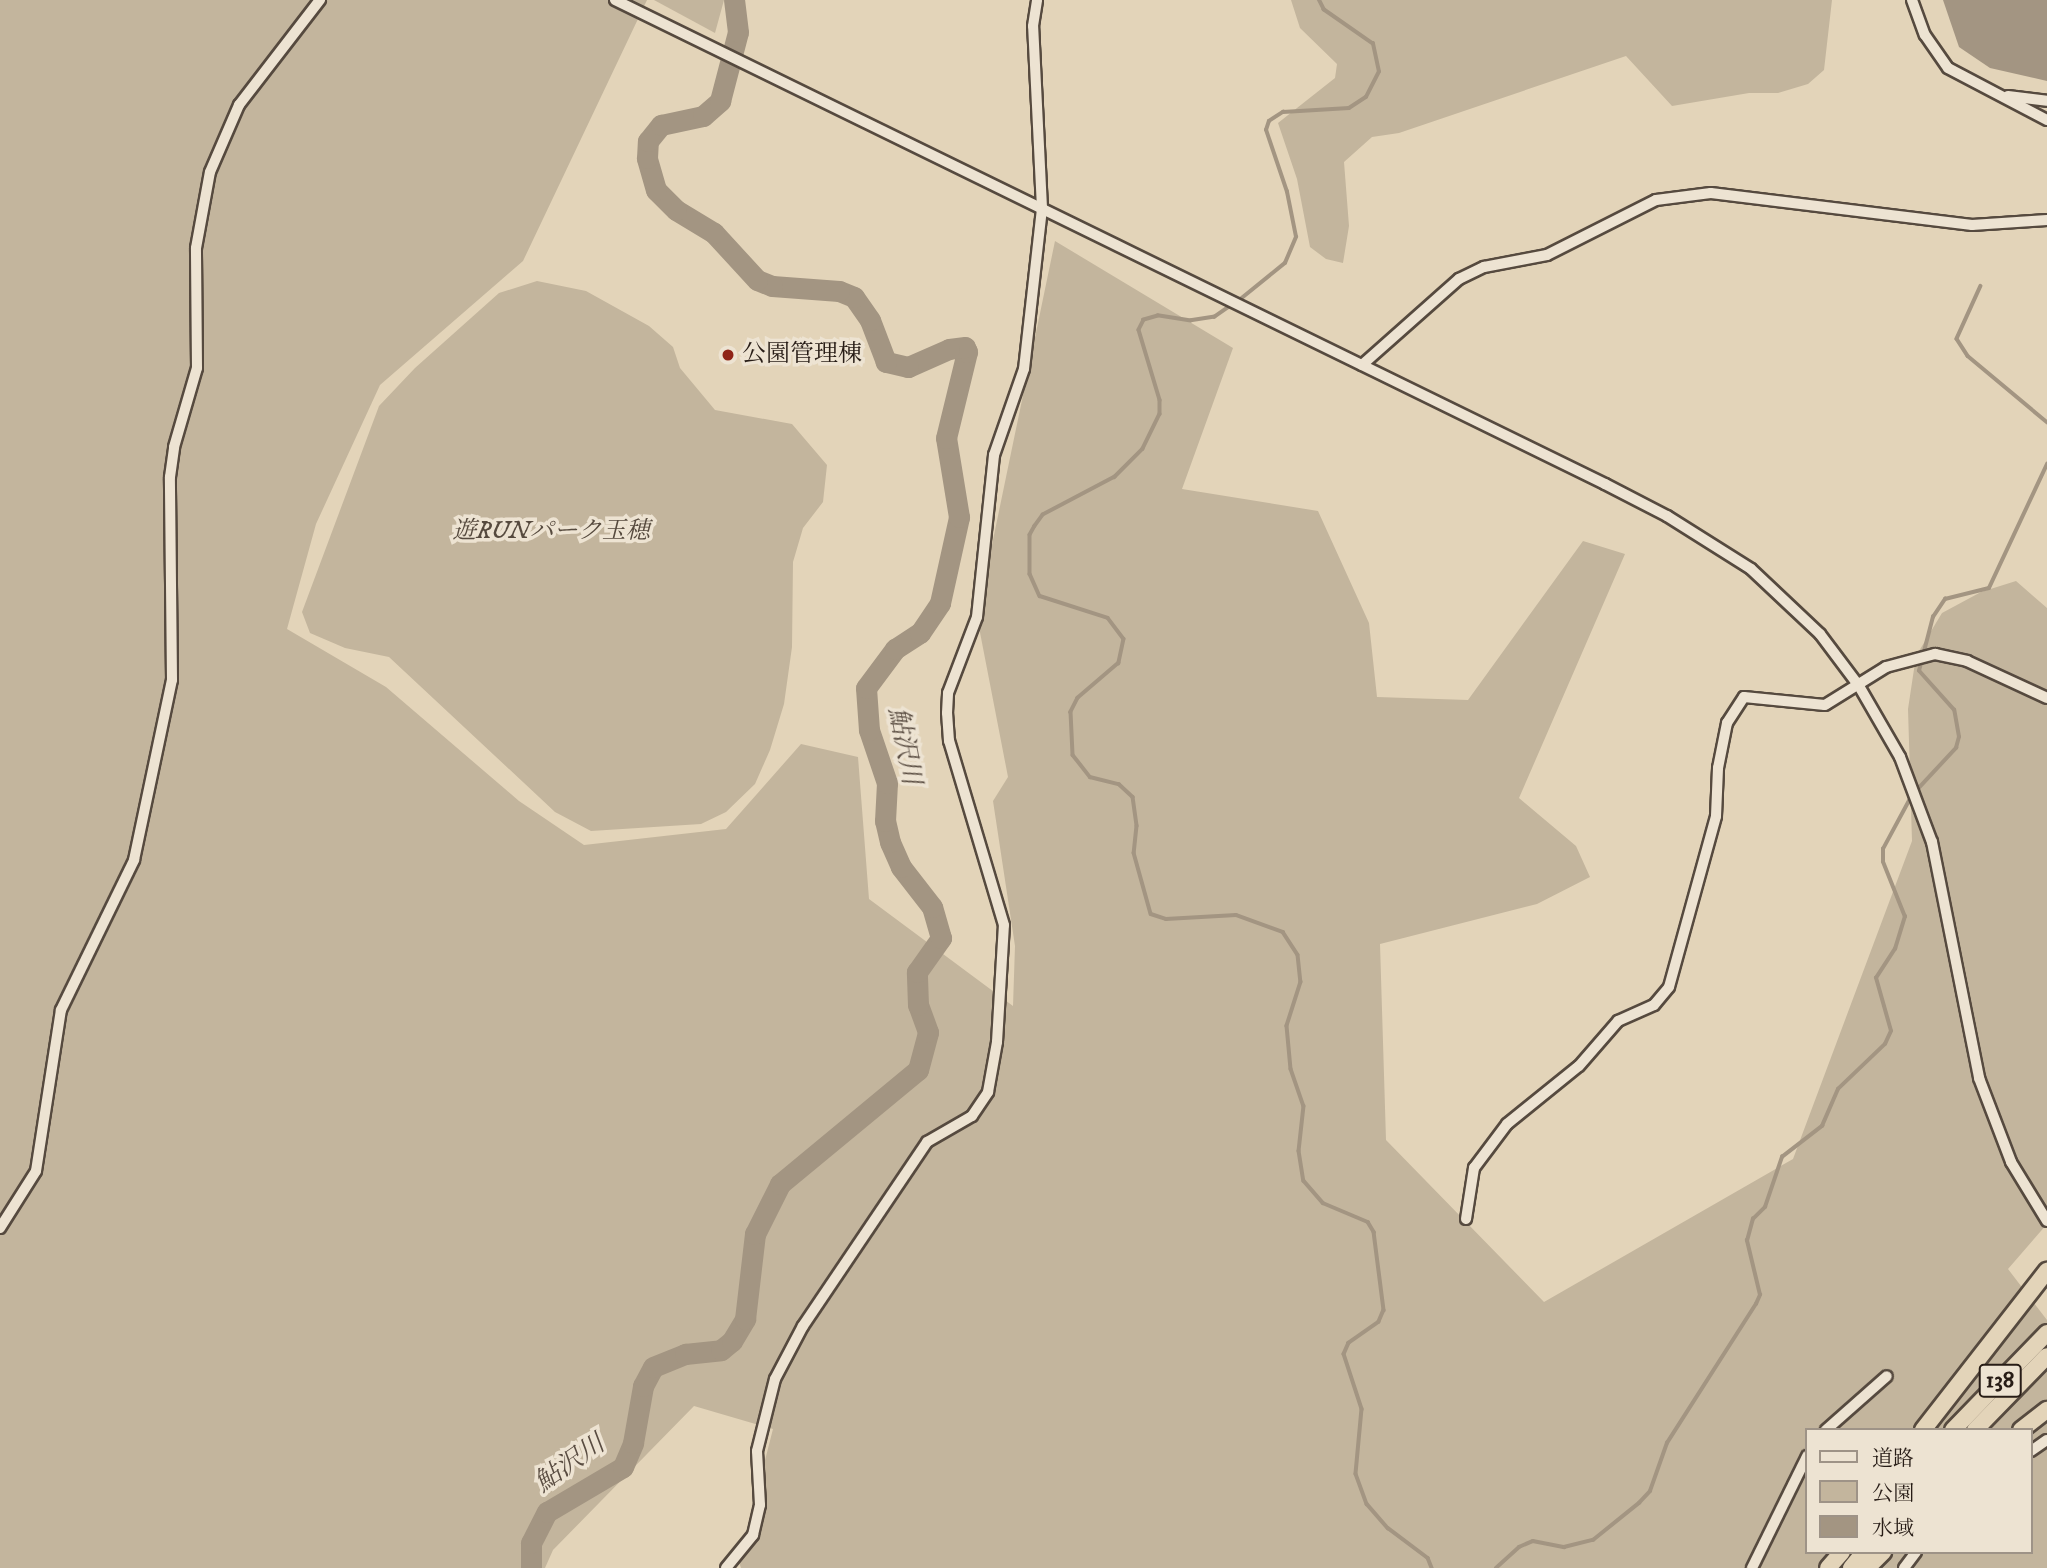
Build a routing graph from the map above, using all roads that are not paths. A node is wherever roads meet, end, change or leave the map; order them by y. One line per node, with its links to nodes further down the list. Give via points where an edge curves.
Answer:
1 (320, 0): 15 (street, via 239,105 210,172 196,248 197,368 170,477 168,590 174,629 170,691 134,860 61,1010 36,1171)
2 (615, 0): 8 (street)
3 (1037, 0): 8 (street, via 1033,26)
4 (1912, 0): 5 (street, via 1925,35 1948,68)
5 (2001, 95): 6 (street); 7 (street)
6 (2047, 102)
7 (2047, 120)
8 (1042, 208): 10 (street); 31 (street, via 1024,369 994,455 977,617 947,703 949,741 1004,925 997,1042 988,1092 972,1115 927,1142 803,1326 775,1379 757,1451 760,1505 753,1535)
9 (2047, 220): 10 (street, via 1972,225 1711,193 1656,200 1547,255 1484,267 1459,279)
10 (1362, 365): 11 (street, via 1711,541 1785,598 1820,634)
11 (1859, 686): 12 (street, via 1901,661 1935,654 1967,661); 13 (street, via 1825,705 1744,697 1727,723 1717,768 1716,816 1669,988 1654,1006 1618,1021 1579,1066 1507,1124 1474,1168); 14 (street, via 1900,757 1932,842 1970,1042 1991,1114 2011,1162)
12 (2047, 698)
13 (1466, 1219)
14 (2047, 1221)
15 (0, 1228)
16 (2047, 1271): 22 (highway)
17 (2047, 1333): 23 (highway, 138)
18 (2047, 1356): 24 (highway, 138)
19 (1886, 1376): 21 (street)
20 (2047, 1410): 25 (highway)
21 (1828, 1428)
22 (1925, 1428)
23 (1955, 1428)
24 (1977, 1428)
25 (2024, 1428)
26 (1806, 1458): 32 (street)
27 (1840, 1554): 33 (highway)
28 (1862, 1554): 34 (highway)
29 (1881, 1554): 35 (highway)
30 (1914, 1554): 36 (street)
31 (726, 1568)
32 (1752, 1568)
33 (1828, 1568)
34 (1851, 1568)
35 (1867, 1568)
36 (1903, 1568)

